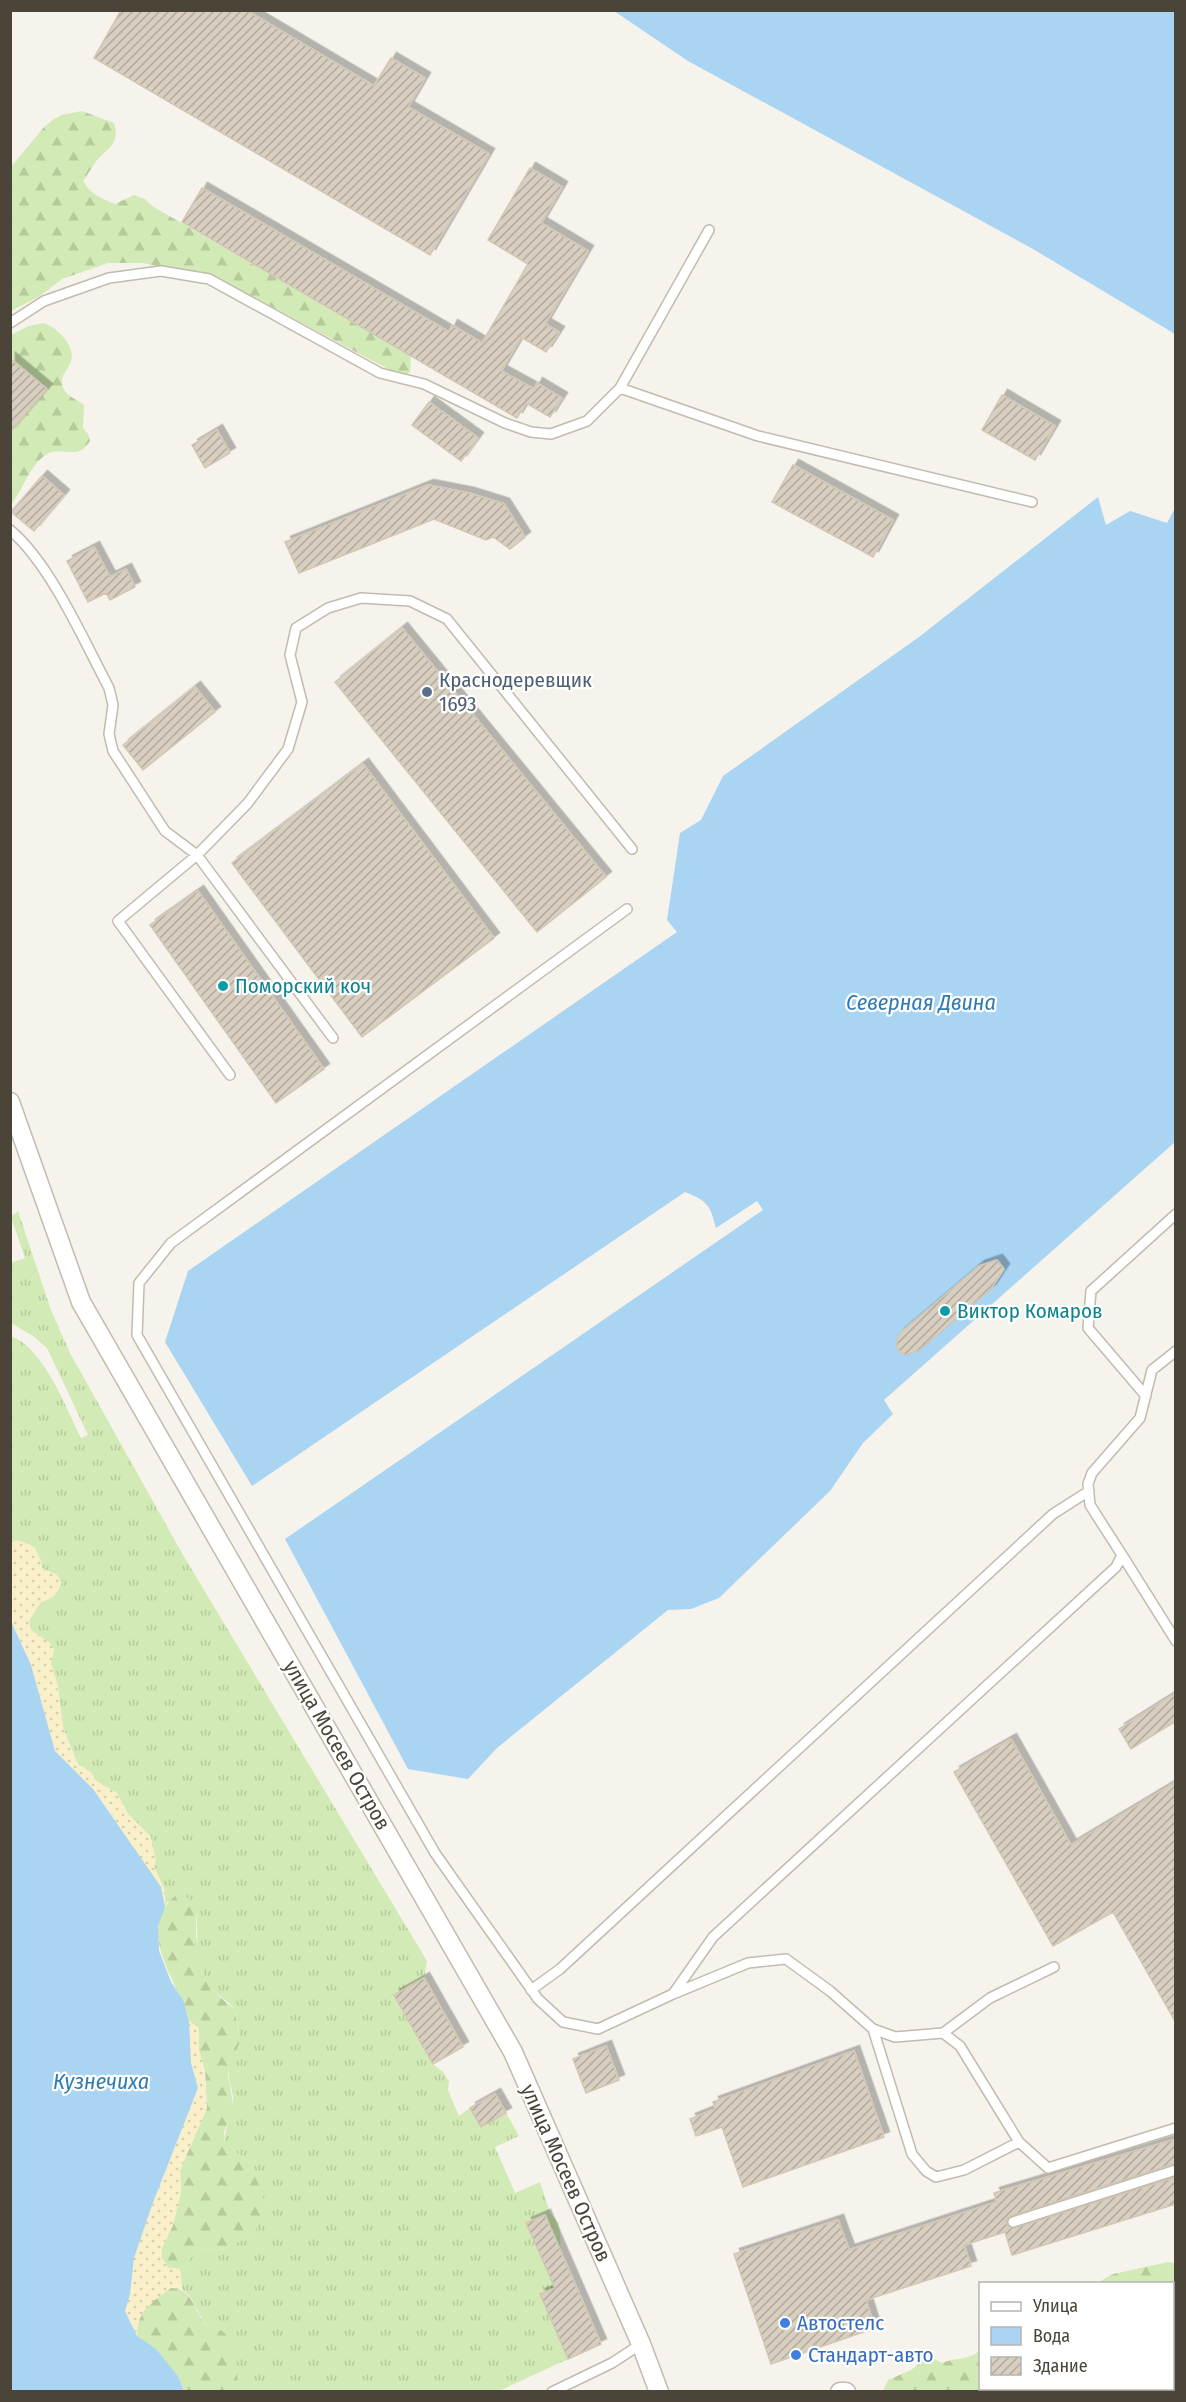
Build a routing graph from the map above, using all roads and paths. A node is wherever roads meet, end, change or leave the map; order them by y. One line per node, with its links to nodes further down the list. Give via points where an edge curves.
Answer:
1 (709, 230): 3 (lane)
2 (10, 323): 3 (lane, via 44,301 110,278 161,271 208,279 380,373 424,384 531,432 550,434 587,421)
3 (620, 388): 4 (lane, via 758,436)
4 (1032, 502)
5 (10, 530): 7 (lane, via 50,579 109,688 113,751 165,831)
6 (632, 849): 7 (lane, via 447,619 410,601 361,598 328,608 296,628 290,655 302,702 288,749 247,804)
7 (197, 855): 9 (lane); 10 (lane, via 118,921)
8 (627, 909): 19 (lane, via 171,1243 139,1283 137,1335 435,1853)
9 (333, 1038)
10 (230, 1075)
11 (10, 1102): 27 (street, улица Мосеев Остров, via 81,1302 513,2052)
12 (1176, 1214): 14 (lane, via 1091,1291 1088,1328)
13 (1176, 1351): 14 (lane, via 1152,1370)
14 (1146, 1396): 15 (lane, via 1140,1418 1092,1473)
15 (1089, 1491): 16 (lane, via 1090,1505); 19 (lane, via 1053,1514 561,1969)
16 (1122, 1555): 17 (lane); 20 (lane, via 1116,1567 712,1937)
17 (1176, 1641)
18 (1054, 1967): 22 (lane, via 990,1998)
19 (531, 1990): 20 (lane, via 563,2022 598,2029)
20 (673, 1994): 21 (lane, via 748,1963 786,1959)
21 (873, 2029): 22 (lane, via 895,2037); 24 (lane, via 912,2154 926,2171 936,2177 964,2170)
22 (943, 2032): 24 (lane, via 960,2046)
23 (1176, 2128): 24 (lane, via 1048,2168)
24 (1019, 2142)
25 (1176, 2170): 26 (lane)
26 (1013, 2222)
27 (641, 2344): 28 (lane, via 612,2363); 29 (street, улица Мосеев Остров)
28 (552, 2391)
29 (659, 2391)
30 (840, 2391): 31 (street)
31 (846, 2391)

